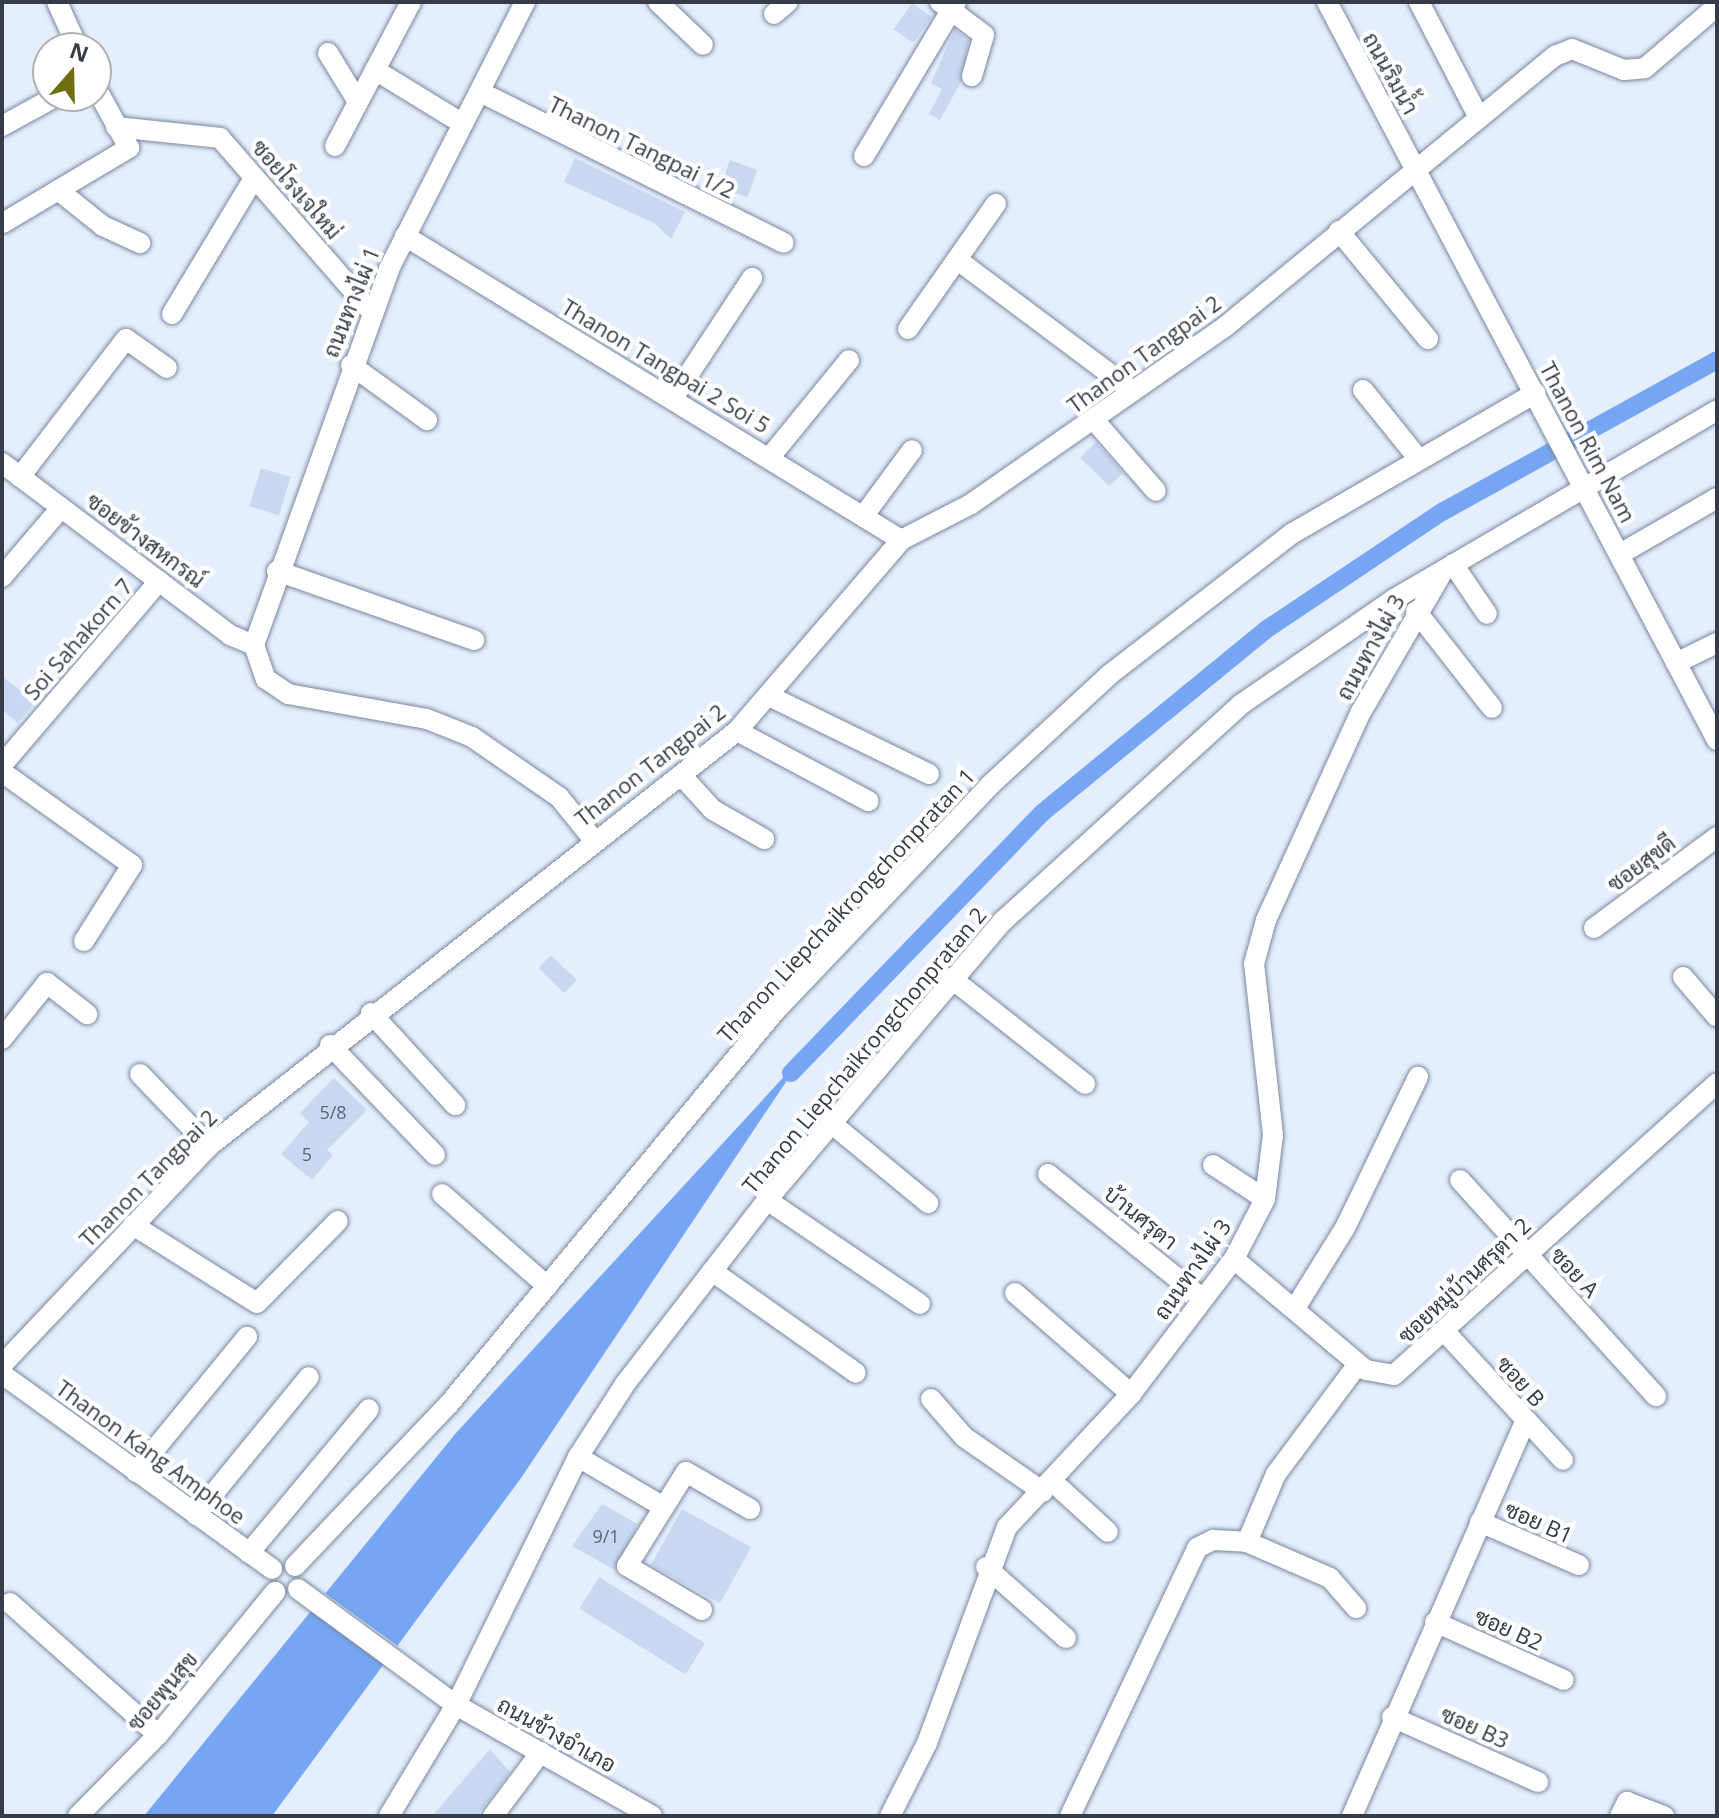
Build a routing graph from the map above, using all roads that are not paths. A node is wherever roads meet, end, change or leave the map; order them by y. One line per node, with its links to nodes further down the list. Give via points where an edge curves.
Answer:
1 (57, 2): 9 (street)
2 (411, 2): 12 (street)
3 (525, 2): 14 (street, ถนนทางไผ่ 1)
4 (658, 2): 10 (street)
5 (1327, 2): 24 (street, ถนนริมน้ำ)
6 (1419, 2): 18 (street)
7 (949, 4): 13 (street, via 984,35); 23 (street)
8 (1717, 6): 18 (street, Thanon Tangpai 2, via 1645,68 1624,70 1572,49)
9 (71, 32)
10 (703, 45)
11 (328, 53): 15 (street)
12 (375, 70): 15 (street); 19 (street)
13 (972, 76)
14 (480, 92): 19 (street, ถนนทางไผ่ 1); 32 (street, Thanon Tangpai 1/2)
15 (358, 102): 22 (street)
16 (32, 110): 20 (street)
17 (108, 112): 21 (street)
18 (1478, 116): 24 (street, Thanon Tangpai 2)
19 (463, 124): 30 (street, ถนนทางไผ่ 1)
20 (2, 126)
21 (116, 127): 25 (street, ซอยโรงเจใหม่, via 220,138); 26 (street, via 129,148)
22 (335, 146)
23 (864, 156)
24 (1415, 166): 29 (street, Thanon Tangpai 2); 44 (street, Thanon Rim Nam)
25 (254, 178): 35 (street, ซอยโรงเจใหม่); 36 (street)
26 (58, 190): 28 (street); 31 (street, via 103,226)
27 (996, 204): 33 (street)
28 (3, 223)
29 (1339, 231): 38 (street); 43 (street, Thanon Tangpai 2, via 1226,326)
30 (405, 236): 35 (street, ถนนทางไผ่ 1); 45 (street, Thanon Tangpai 2 Soi 5)
31 (140, 243)
32 (784, 243)
33 (959, 261): 37 (street); 43 (street)
34 (752, 278): 45 (street)
35 (372, 312): 40 (street, ถนนทางไผ่ 1)
36 (172, 314)
37 (908, 329)
38 (1428, 339)
39 (849, 360): 50 (street)
40 (351, 365): 47 (street); 62 (street, ถนนทางไผ่ 1)
41 (167, 368): 53 (street, via 126,339)
42 (1363, 390): 51 (street)
43 (1133, 391): 48 (street, Thanon Tangpai 2)
44 (1536, 395): 51 (street, Thanon Liepchaikrongchonpratan 1); 54 (street, Thanon Rim Nam)
45 (673, 398): 50 (street, Thanon Tangpai 2 Soi 5)
46 (1717, 410): 54 (street, Thanon Liepchaikrongchonpratan 2)
47 (427, 420)
48 (1094, 420): 55 (street); 59 (street, Thanon Tangpai 2, via 971,504)
49 (912, 450): 58 (street)
50 (770, 457): 58 (street, Thanon Tangpai 2 Soi 5)
51 (1417, 457): 112 (street, Thanon Liepchaikrongchonpratan 1, via 1293,533 1109,675 990,785 776,1010)
52 (2, 463): 53 (street, ซอยข้างสหกรณ์)
53 (20, 477): 57 (street, ซอยข้างสหกรณ์)
54 (1581, 480): 60 (street, Thanon Rim Nam); 61 (street, Thanon Liepchaikrongchonpratan 2)
55 (1156, 491)
56 (1717, 498): 60 (street)
57 (61, 508): 63 (street); 64 (street, ซอยข้างสหกรณ์)
58 (865, 514): 59 (street, Thanon Tangpai 2 Soi 5)
59 (901, 540): 71 (street, Thanon Tangpai 2)
60 (1620, 554): 70 (street, Thanon Rim Nam)
61 (1449, 566): 65 (street, ถนนทางไผ่ 3); 66 (street); 86 (street, Thanon Liepchaikrongchonpratan 2, via 1240,705 1003,921)
62 (277, 571): 67 (street, ถนนทางไผ่ 1); 68 (street)
63 (2, 577)
64 (159, 581): 67 (street, ซอยข้างสหกรณ์); 75 (street, Soi Sahakorn 7)
65 (1416, 611): 72 (street); 104 (street, ถนนทางไผ่ 3, via 1361,712 1266,920 1254,964 1273,1135)
66 (1487, 614)
67 (253, 639): 81 (street, via 266,679 288,694 427,719 472,737 559,797)
68 (474, 640)
69 (1717, 643): 70 (street)
70 (1676, 663): 74 (street, Thanon Rim Nam)
71 (769, 696): 73 (street, Thanon Tangpai 2); 77 (street)
72 (1492, 708)
73 (737, 731): 78 (street, Thanon Tangpai 2); 79 (street)
74 (1717, 740)
75 (2, 765)
76 (2, 772): 84 (street, via 132,865)
77 (929, 774)
78 (681, 775): 81 (street, Thanon Tangpai 2); 82 (street, via 713,810)
79 (868, 801)
80 (1717, 837): 83 (street, ซอยสุขดี)
81 (593, 839): 87 (street, Thanon Tangpai 2)
82 (764, 839)
83 (1594, 928)
84 (84, 941)
85 (1683, 977): 89 (street)
86 (951, 978): 95 (street); 97 (street, Thanon Liepchaikrongchonpratan 2)
87 (371, 1013): 91 (street, Thanon Tangpai 2); 96 (street)
88 (87, 1014): 90 (street, via 47,983)
89 (1717, 1017)
90 (2, 1039)
91 (330, 1045): 98 (street, Thanon Tangpai 2); 99 (street)
92 (140, 1074): 98 (street)
93 (1418, 1077): 116 (street, via 1345,1228)
94 (1717, 1083): 109 (street, ซอยหมู่บ้านศรุตา 2)
95 (1085, 1084)
96 (455, 1105)
97 (831, 1123): 105 (street, Thanon Liepchaikrongchonpratan 2); 106 (street)
98 (209, 1146): 108 (street, Thanon Tangpai 2)
99 (435, 1155)
100 (1213, 1165): 104 (street)
101 (1048, 1174): 114 (street, บ้านศรุตา)
102 (1460, 1180): 109 (street, ซอย A)
103 (442, 1194): 112 (street)
104 (1265, 1199): 110 (street, ถนนทางไผ่ 3)
105 (767, 1200): 111 (street, Thanon Liepchaikrongchonpratan 2); 115 (street)
106 (928, 1203)
107 (338, 1221): 108 (street, via 257,1303)
108 (133, 1225): 120 (street, Thanon Tangpai 2)
109 (1526, 1254): 117 (street, ซอยหมู่บ้านศรุตา 2); 125 (street, ซอย A)
110 (1234, 1259): 114 (street, ถนนทางไผ่ 3); 116 (street, ซอยหมู่บ้านศรุตา 2)
111 (712, 1271): 121 (street); 129 (street, Thanon Liepchaikrongchonpratan 2)
112 (547, 1286): 141 (street, Thanon Liepchaikrongchonpratan 1, via 449,1404)
113 (1015, 1293): 124 (street)
114 (1203, 1299): 124 (street, ถนนทางไผ่ 3)
115 (920, 1304)
116 (1297, 1305): 119 (street, ซอยหมู่บ้านศรุตา 2)
117 (1445, 1332): 119 (street, ซอยหมู่บ้านศรุตา 2, via 1394,1375); 128 (street, ซอย B)
118 (247, 1337): 131 (street)
119 (1358, 1364): 138 (street, via 1276,1474)
120 (2, 1365)
121 (856, 1373)
122 (2, 1374): 131 (street, Thanon Kang Amphoe)
123 (309, 1377): 135 (street)
124 (1131, 1394): 132 (street, ถนนทางไผ่ 3)
125 (1656, 1396)
126 (931, 1399): 132 (street, via 964,1437)
127 (369, 1409): 139 (street)
128 (1525, 1422): 130 (street, ซอย B); 136 (street)
129 (578, 1457): 133 (street); 152 (street, Thanon Liepchaikrongchonpratan 2)
130 (1563, 1460)
131 (136, 1472): 135 (street, Thanon Kang Amphoe)
132 (1048, 1487): 137 (street); 142 (street, ถนนทางไผ่ 3, via 1007,1527)
133 (662, 1506): 134 (street, via 686,1472); 148 (street, via 627,1566)
134 (750, 1509)
135 (196, 1515): 139 (street, Thanon Kang Amphoe)
136 (1480, 1522): 140 (street, ซอย B1); 149 (street)
137 (1108, 1532)
138 (1247, 1542): 147 (street, via 1330,1578); 163 (street, via 1213,1540 1197,1548)
139 (249, 1553): 143 (street, Thanon Kang Amphoe)
140 (1579, 1565)
141 (295, 1566): 143 (street); 145 (street)
142 (986, 1567): 150 (street); 158 (street, ถนนทางไผ่ 3, via 927,1743)
143 (272, 1569): 144 (street)
144 (275, 1592): 145 (street); 154 (street, ซอยพูนสุข)
145 (303, 1592): 152 (street, ถนนข้างอำเภอ)
146 (10, 1603): 154 (street)
147 (1356, 1608)
148 (702, 1610)
149 (1435, 1622): 151 (street, ซอย B2); 153 (street)
150 (1066, 1638)
151 (1564, 1680)
152 (456, 1705): 155 (street, ถนนข้างอำเภอ); 160 (street, Thanon Liepchaikrongchonpratan 2)
153 (1392, 1717): 156 (street, ซอย B3); 164 (street)
154 (158, 1735): 159 (street, ซอยพูนสุข)
155 (541, 1752): 161 (street); 162 (street, ถนนข้างอำเภอ)
156 (1538, 1782)
157 (1623, 1809): 165 (street)
158 (894, 1815)
159 (78, 1816)
160 (389, 1816)
161 (493, 1816)
162 (652, 1816)
163 (1070, 1816)
164 (1352, 1816)
165 (1664, 1816)

